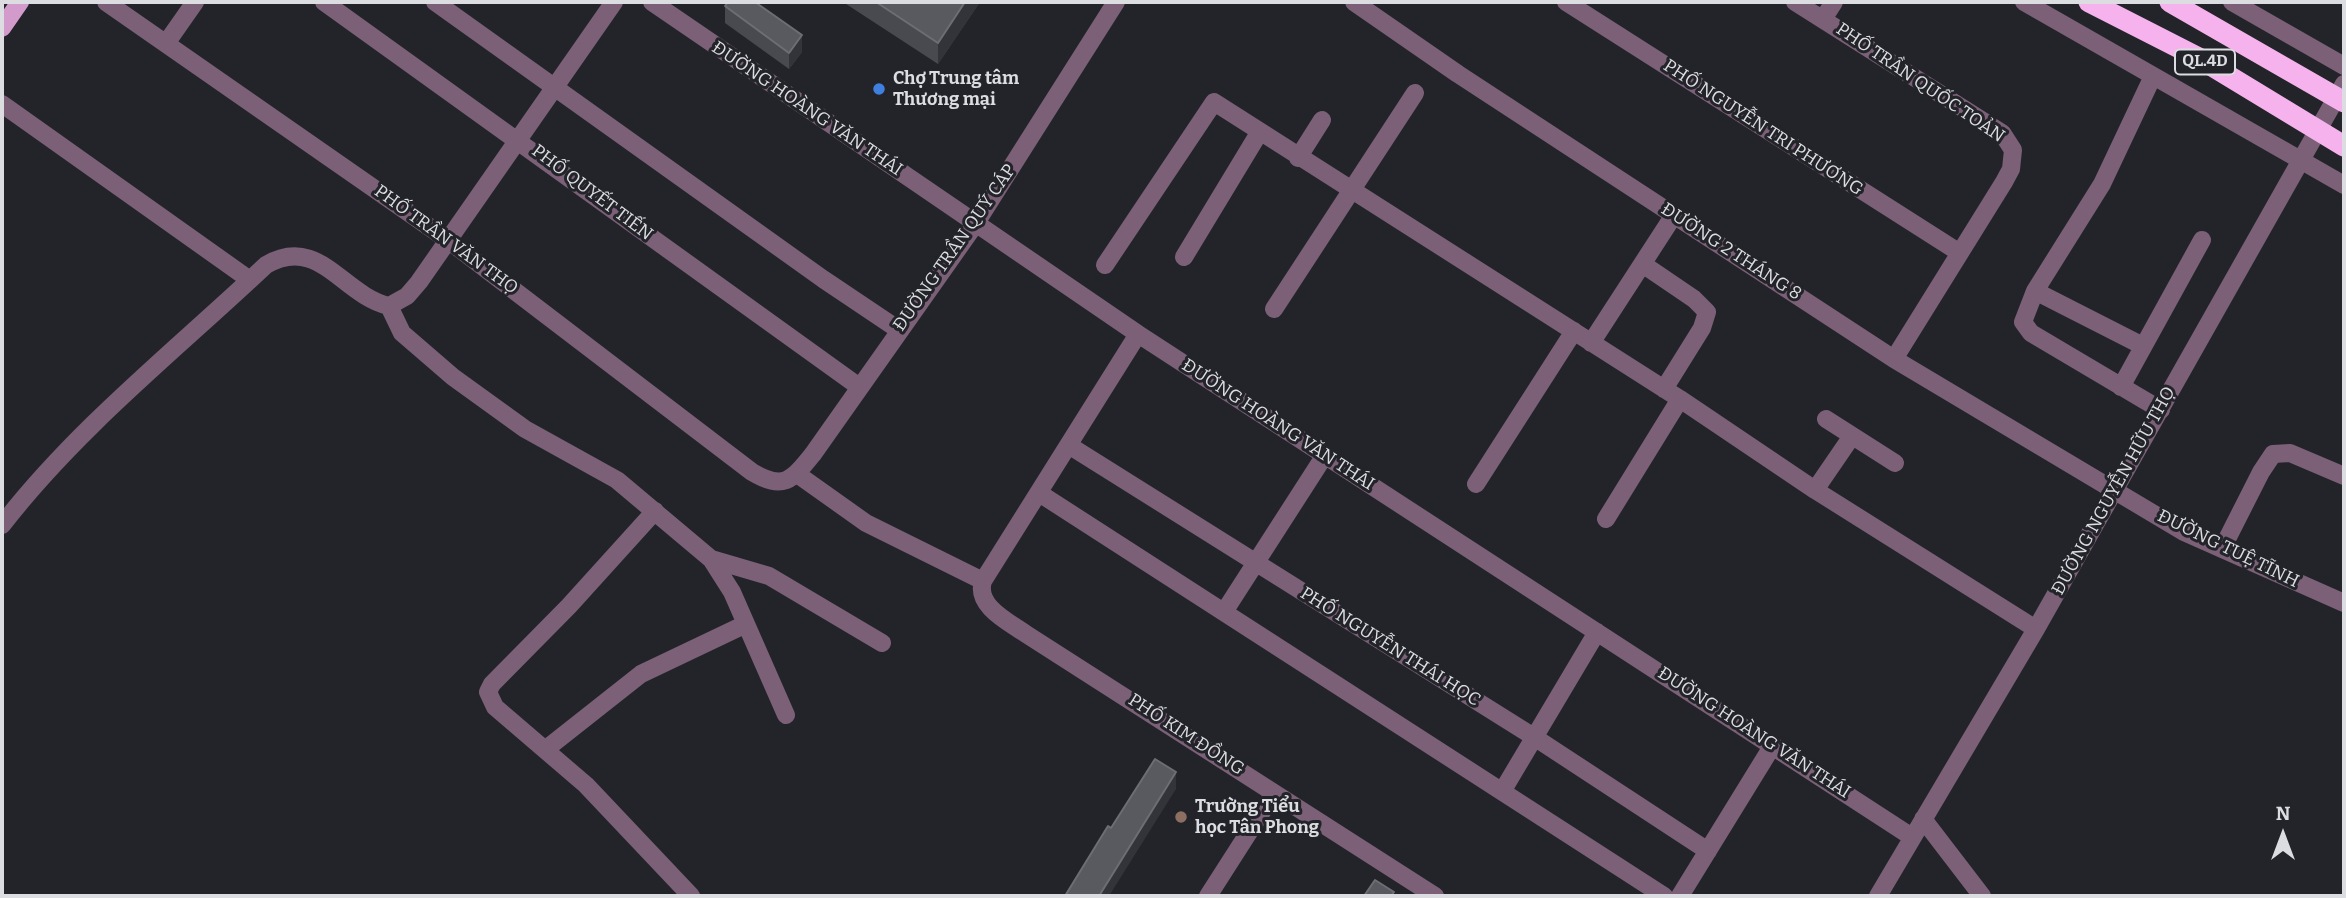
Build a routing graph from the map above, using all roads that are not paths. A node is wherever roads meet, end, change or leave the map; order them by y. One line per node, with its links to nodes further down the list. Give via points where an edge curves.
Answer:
1 (20, 2): 19 (main road)
2 (106, 2): 20 (street, PHỐ TRẦN VĂN THỌ)
3 (195, 2): 20 (street)
4 (324, 2): 30 (street, PHỐ QUYẾT TIẾN)
5 (435, 2): 23 (street)
6 (614, 2): 23 (street)
7 (652, 2): 37 (street, ĐƯỜNG HOÀNG VĂN THÁI)
8 (1116, 2): 37 (street, ĐƯỜNG TRẦN QUÝ CÁP)
9 (1354, 2): 36 (street, ĐƯỜNG 2 THÁNG 8)
10 (1566, 2): 40 (street, PHỐ NGUYỄN TRI PHƯƠNG)
11 (1795, 2): 18 (street, PHỐ TRẦN QUỐC TOẢN)
12 (1834, 2): 18 (street)
13 (2024, 2): 22 (street, QL.4D)
14 (2089, 2): 28 (highway, QL.4D, via 2199,58)
15 (2170, 2): 25 (highway, QL.4D)
16 (2232, 2): 17 (street)
17 (2262, 9): 21 (street)
18 (1823, 19): 40 (street, PHỐ TRẦN QUỐC TOẢN, via 2002,133 2009,142 2011,169)
19 (2, 28)
20 (167, 42): 38 (street, PHỐ TRẦN VĂN THỌ)
21 (2344, 66)
22 (2153, 76): 33 (street, QL.4D); 45 (street, via 2087,211)
23 (553, 86): 30 (street); 48 (street)
24 (1415, 93): 35 (street)
25 (2341, 94): 28 (street, ĐƯỜNG NGUYỄN HỮU THỌ)
26 (2, 104): 44 (street)
27 (1322, 120): 32 (street)
28 (2316, 130): 31 (highway, QL.4D); 33 (street, ĐƯỜNG NGUYỄN HỮU THỌ)
29 (1259, 132): 32 (street); 41 (street); 42 (street, via 1214,102)
30 (517, 138): 38 (street); 54 (street, PHỐ QUYẾT TIẾN)
31 (2344, 146)
32 (1298, 158): 35 (street)
33 (2300, 162): 34 (street, QL.4D); 58 (street, ĐƯỜNG NGUYỄN HỮU THỌ)
34 (2344, 185)
35 (1350, 190): 47 (street); 49 (street)
36 (1674, 215): 43 (street); 53 (street, ĐƯỜNG 2 THÁNG 8)
37 (976, 223): 48 (street, ĐƯỜNG TRẦN QUÝ CÁP); 50 (street, ĐƯỜNG HOÀNG VĂN THÁI)
38 (448, 240): 46 (street, via 407,296); 66 (street, PHỐ TRẦN VĂN THỌ, via 752,472)
39 (2202, 240): 52 (street)
40 (1960, 253): 53 (street, PHỐ TRẦN QUỐC TOẢN)
41 (1184, 257)
42 (1105, 265)
43 (1644, 265): 51 (street); 56 (street, via 1707,312)
44 (250, 280): 46 (street, via 278,258 301,255); 73 (street, via 107,413)
45 (2035, 291): 52 (street); 55 (street, via 2023,316 2026,328)
46 (389, 306): 71 (street, via 412,343 500,413 554,448 617,480)
47 (1274, 309)
48 (899, 330): 54 (street, ĐƯỜNG TRẦN QUÝ CÁP)
49 (1574, 331): 51 (street); 67 (street)
50 (1138, 334): 61 (street); 62 (street, ĐƯỜNG HOÀNG VĂN THÁI)
51 (1591, 343): 56 (street)
52 (2143, 346): 55 (street)
53 (1894, 359): 69 (street, ĐƯỜNG 2 THÁNG 8)
54 (858, 386): 64 (street, ĐƯỜNG TRẦN QUÝ CÁP)
55 (2121, 387): 58 (street)
56 (1664, 389): 57 (street)
57 (1680, 399): 68 (street); 72 (street)
58 (2161, 410): 69 (street, ĐƯỜNG NGUYỄN HỮU THỌ)
59 (1826, 419): 60 (street)
60 (1852, 436): 63 (street); 68 (street)
61 (1070, 446): 70 (street); 76 (street, PHỐ NGUYỄN THÁI HỌC)
62 (1325, 455): 76 (street); 82 (street, ĐƯỜNG HOÀNG VĂN THÁI)
63 (1895, 463)
64 (797, 474): 66 (street, ĐƯỜNG TRẦN QUÝ CÁP); 77 (street, via 866,523)
65 (2344, 476): 74 (street, via 2290,453 2273,454)
66 (781, 482)
67 (1476, 484)
68 (1815, 490): 81 (street)
69 (2114, 492): 74 (street, ĐƯỜNG TUỆ TĨNH); 81 (street, ĐƯỜNG NGUYỄN HỮU THỌ)
70 (1039, 493): 77 (street); 79 (street)
71 (656, 511): 75 (street); 87 (street, via 488,692 495,706)
72 (1606, 519)
73 (2, 525)
74 (2222, 549): 78 (street, ĐƯỜNG TUỆ TĨNH)
75 (711, 559): 80 (street); 83 (street, via 769,576)
76 (1257, 562): 79 (street); 85 (street, PHỐ NGUYỄN THÁI HỌC)
77 (982, 585): 89 (street, PHỐ KIM ĐỒNG, via 996,612 1026,634)
78 (2344, 603)
79 (1224, 612): 88 (street)
80 (746, 624): 84 (street); 87 (street, via 641,674)
81 (2036, 629): 90 (street, ĐƯỜNG NGUYỄN HỮU THỌ)
82 (1597, 632): 85 (street); 86 (street, ĐƯỜNG HOÀNG VĂN THÁI)
83 (883, 643)
84 (786, 715)
85 (1534, 737): 88 (street); 92 (street, PHỐ NGUYỄN THÁI HỌC)
86 (1773, 745): 91 (street, ĐƯỜNG HOÀNG VĂN THÁI); 92 (street)
87 (547, 749): 93 (street)
88 (1503, 790): 96 (street)
89 (1274, 793): 94 (street); 95 (street, PHỐ KIM ĐỒNG)
90 (1923, 818): 91 (street, ĐƯỜNG NGUYỄN HỮU THỌ); 99 (street)
91 (1912, 836): 98 (street, ĐƯỜNG NGUYỄN HỮU THỌ)
92 (1708, 851): 97 (street)
93 (691, 896)
94 (1208, 896)
95 (1434, 896)
96 (1664, 896)
97 (1680, 896)
98 (1878, 896)
99 (1982, 896)

